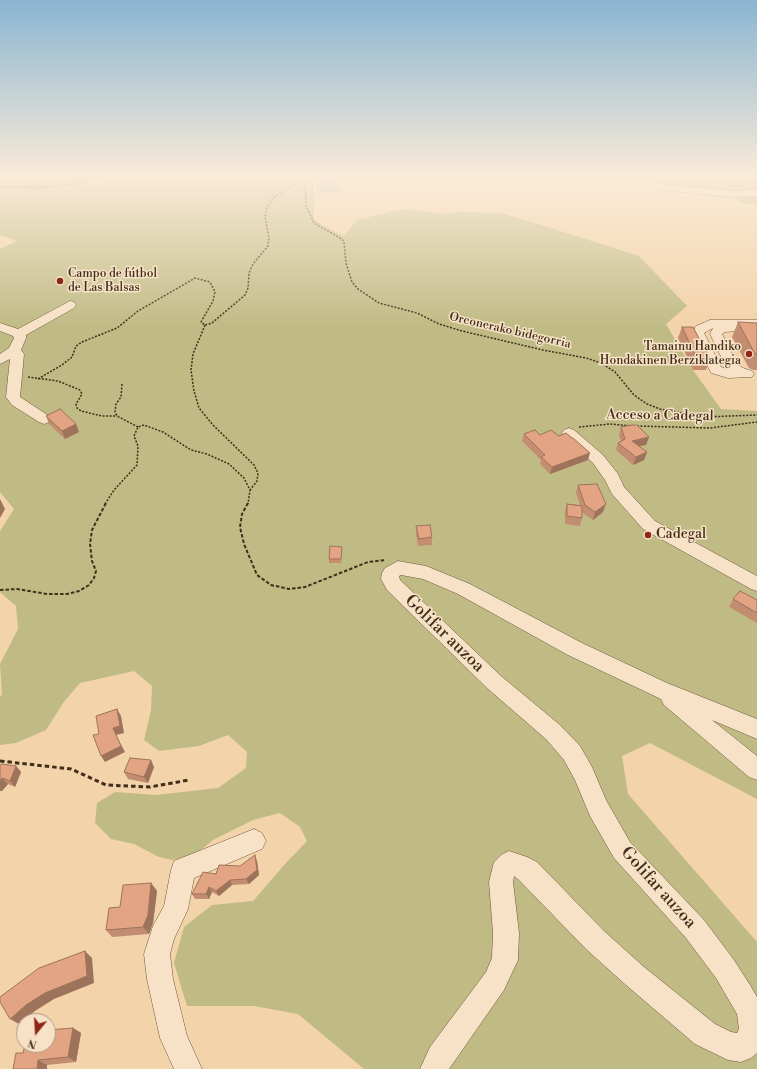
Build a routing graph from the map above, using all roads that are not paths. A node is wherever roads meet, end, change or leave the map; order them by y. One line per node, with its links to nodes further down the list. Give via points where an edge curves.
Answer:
1 (70, 305): 5 (street)
2 (757, 324): 8 (street, via 710,324 698,333 716,370 728,374)
3 (0, 328): 5 (street)
4 (757, 329): 8 (street, via 724,328 716,334 731,366)
5 (20, 334): 6 (street)
6 (14, 350): 7 (street); 9 (street, via 17,354 13,397)
7 (0, 360)
8 (751, 374)
9 (44, 419)
10 (569, 433): 11 (street, via 598,459 618,490 649,525)
11 (757, 584)
12 (660, 689): 13 (street, Golifar auzoa); 14 (street); 17 (street, Golifar auzoa, via 574,649 464,589 426,573 398,568 391,573 393,585 494,682 553,732 572,753 598,808 622,850 695,929 725,969 750,1012 753,1029 750,1041 741,1048 728,1046 705,1034 595,940 528,871 519,865 509,863 503,871 501,882 506,933 505,960 495,981)
13 (757, 729)
14 (757, 770)
15 (254, 841): 16 (street, via 184,870 176,909 160,941 157,954 160,979 174,1038)
16 (188, 1069)
17 (434, 1069)

